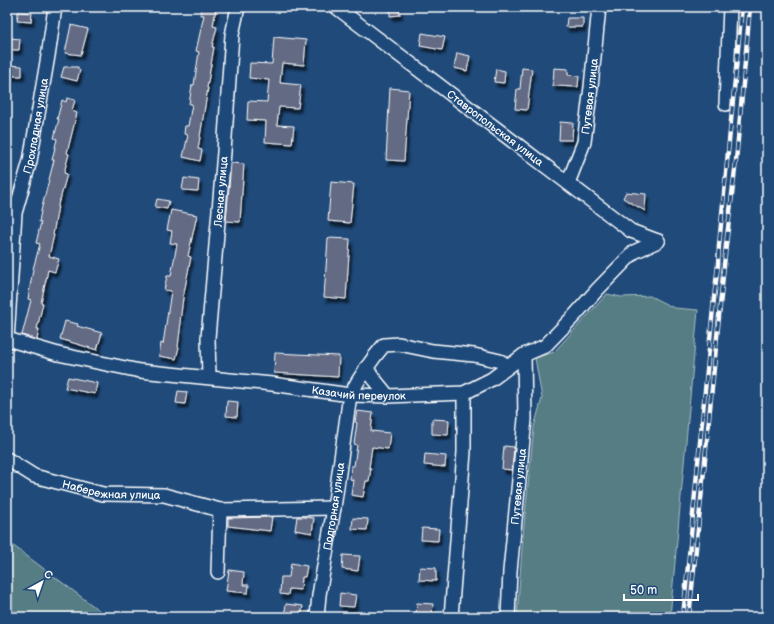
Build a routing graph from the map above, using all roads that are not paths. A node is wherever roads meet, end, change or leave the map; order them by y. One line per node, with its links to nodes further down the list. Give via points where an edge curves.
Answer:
1 (56, 7): 9 (street, Прохладная улица, via 30,161 15,212)
2 (238, 7): 13 (street, Лесная улица, via 232,35 208,338)
3 (336, 7): 7 (street, Ставропольская улица)
4 (599, 7): 7 (street, Путевая улица, via 584,142)
5 (730, 7): 6 (street)
6 (726, 104)
7 (568, 183): 8 (street, Ставропольская улица, via 630,231)
8 (658, 241): 10 (street, Казачий переулок, via 634,252 545,346)
9 (7, 339): 13 (street, Казачий переулок, via 58,354 140,371)
10 (524, 355): 11 (street, Казачий переулок); 23 (street, Путевая улица, via 526,419 510,570)
11 (508, 366): 12 (street, via 500,361 474,355 399,344 384,345); 14 (street, Казачий переулок)
12 (366, 368): 15 (street); 16 (street)
13 (209, 377): 15 (street, Казачий переулок)
14 (464, 394): 16 (street, Казачий переулок); 22 (street, via 464,452)
15 (350, 395): 16 (street, Казачий переулок); 18 (street, Подгорная улица)
16 (388, 396)
17 (7, 460): 19 (street, Набережная улица, via 34,476 103,494 164,495)
18 (334, 508): 19 (street, Набережная улица); 21 (street, Подгорная улица, via 318,595)
19 (220, 510): 20 (street)
20 (218, 572)
21 (317, 617)
22 (451, 617)
23 (508, 617)

